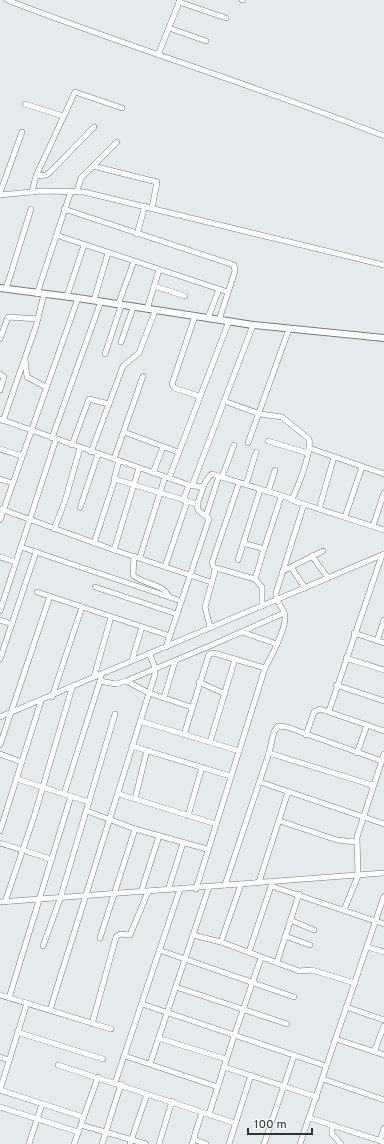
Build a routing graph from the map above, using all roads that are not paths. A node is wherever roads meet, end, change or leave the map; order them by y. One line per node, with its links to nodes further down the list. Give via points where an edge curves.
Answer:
1 (7, 0): 6 (street)
2 (180, 1): 3 (street); 4 (street)
3 (226, 18)
4 (169, 28): 5 (street); 6 (street)
5 (206, 41)
6 (158, 55): 12 (street)
7 (25, 104): 9 (street)
8 (122, 108): 9 (street, via 74,92)
9 (62, 116): 15 (street)
10 (94, 127): 15 (street, via 49,173)
11 (22, 132): 16 (street)
12 (384, 136)
13 (117, 142): 14 (street)
14 (93, 166): 18 (street, via 81,178); 22 (street, via 157,182)
15 (36, 176): 17 (street)
16 (0, 188): 20 (street)
17 (33, 188): 19 (street); 20 (street)
18 (77, 189): 19 (street); 21 (street)
19 (71, 191): 24 (street)
20 (0, 193)
21 (145, 206): 22 (street); 25 (street)
22 (153, 206): 30 (street)
23 (31, 209): 33 (street)
24 (64, 210): 25 (street); 26 (street)
25 (137, 234): 35 (street, via 234,265 235,271)
26 (56, 235): 27 (street); 36 (street)
27 (84, 245): 28 (street); 38 (street)
28 (108, 253): 29 (street); 41 (street)
29 (134, 261): 31 (street); 42 (street)
30 (384, 265)
31 (159, 270): 32 (street); 34 (street)
32 (154, 286): 39 (street); 44 (street)
33 (3, 289): 36 (street)
34 (219, 289): 35 (street); 47 (street)
35 (228, 292): 49 (street)
36 (37, 294): 37 (street)
37 (44, 294): 38 (street); 48 (street)
38 (67, 296): 40 (street)
39 (184, 296)
40 (78, 298): 41 (street); 60 (street)
41 (98, 301): 42 (street); 69 (street)
42 (119, 305): 43 (street); 56 (street)
43 (133, 308): 44 (street); 55 (street)
44 (147, 310): 45 (street)
45 (155, 311): 46 (street); 64 (street, via 139,353 123,366)
46 (195, 316): 47 (street); 62 (street, via 172,384 174,388)
47 (208, 318): 49 (street)
48 (38, 319): 54 (street, via 8,317); 57 (street)
49 (219, 320): 50 (street)
50 (229, 321): 51 (street); 62 (street)
51 (253, 325): 52 (street); 63 (street)
52 (289, 329): 53 (street); 65 (street)
53 (384, 338)
54 (0, 339)
55 (121, 342)
56 (105, 354)
57 (25, 358): 60 (street, via 27,377); 66 (street)
58 (0, 374): 61 (street, via 4,377)
59 (143, 376): 68 (street)
60 (46, 386): 67 (street)
61 (0, 390)
62 (199, 396): 79 (street)
63 (224, 401): 65 (street); 97 (street)
64 (109, 404): 72 (street, via 89,399); 78 (street)
65 (260, 414): 71 (street); 77 (street, via 282,417 309,439)
66 (2, 420): 67 (street)
67 (31, 430): 69 (street); 82 (street)
68 (124, 432): 74 (street); 84 (street)
69 (54, 439): 72 (street); 115 (street)
70 (268, 441): 77 (street)
71 (248, 443)
72 (72, 445): 75 (street)
73 (234, 445): 90 (street)
74 (163, 447): 79 (street); 88 (street)
75 (80, 448): 78 (street); 117 (street)
76 (0, 449): 82 (street)
77 (308, 451): 83 (street); 105 (street)
78 (91, 452): 81 (street)
79 (178, 452): 91 (street)
80 (256, 452): 99 (street)
81 (98, 454): 84 (street); 109 (street)
82 (22, 456): 94 (street)
83 (334, 457): 85 (street); 110 (street)
84 (117, 460): 86 (street); 93 (street)
85 (362, 467): 89 (street); 113 (street)
86 (139, 468): 88 (street); 96 (street)
87 (274, 470): 101 (street)
88 (153, 473): 91 (street)
89 (384, 474)
90 (220, 476): 95 (street); 98 (street, via 209,475); 112 (street)
91 (167, 478): 97 (street); 102 (street)
92 (0, 479): 94 (street)
93 (114, 479): 96 (street); 119 (street)
94 (12, 483): 111 (street)
95 (239, 483): 99 (street); 135 (street, via 212,563)
96 (133, 484): 102 (street); 123 (street)
97 (190, 485): 98 (street); 106 (street)
98 (204, 485): 108 (street)
99 (246, 485): 100 (street)
100 (260, 490): 101 (street); 120 (street)
101 (268, 492): 104 (street)
102 (161, 493): 106 (street); 130 (street)
103 (384, 493): 116 (street)
104 (281, 497): 105 (street); 122 (street)
105 (291, 500): 107 (street)
106 (185, 501): 108 (street); 133 (street)
107 (304, 504): 110 (street); 136 (street)
108 (197, 505): 112 (street, via 198,510)
109 (80, 508)
110 (319, 509): 113 (street)
111 (2, 510): 114 (street); 115 (street)
112 (206, 516): 137 (street, via 209,521)
113 (344, 517): 116 (street)
114 (0, 520)
115 (29, 520): 117 (street); 121 (street)
116 (373, 526): 118 (street)
117 (54, 529): 119 (street)
118 (384, 530)
119 (94, 543): 123 (street)
120 (243, 543): 122 (street); 131 (street)
121 (21, 547): 125 (street); 132 (street)
122 (264, 549): 139 (street)
123 (114, 550): 127 (street)
124 (323, 551): 128 (street)
125 (36, 552): 145 (street); 156 (street)
126 (383, 555): 138 (street); 160 (street)
127 (134, 556): 130 (street); 145 (street, via 133,575 163,589)
128 (312, 556): 134 (street); 138 (street)
129 (0, 557): 132 (street)
130 (140, 557): 133 (street)
131 (238, 560)
132 (16, 562): 150 (street)
133 (165, 567): 137 (street)
134 (291, 567): 136 (street); 142 (street)
135 (216, 568): 139 (street); 140 (street)
136 (284, 571): 146 (street)
137 (191, 575): 140 (street); 147 (street)
138 (328, 578): 142 (street)
139 (255, 579): 148 (street, via 262,587)
140 (211, 582): 158 (street, via 205,611)
141 (95, 587): 152 (street)
142 (305, 588): 146 (street)
143 (37, 592): 144 (street)
144 (50, 596): 149 (street); 190 (street)
145 (169, 597): 147 (street)
146 (276, 600): 148 (street); 151 (street)
147 (181, 601): 152 (street)
148 (262, 606): 158 (street)
149 (82, 607): 153 (street); 184 (street)
150 (0, 611)
151 (284, 613): 159 (street); 164 (street, via 285,618)
152 (177, 614): 161 (street)
153 (111, 617): 157 (street); 176 (street)
154 (0, 620): 156 (street)
155 (384, 620): 162 (street)
156 (12, 624): 167 (street)
157 (142, 627): 161 (street); 170 (street)
158 (210, 627): 165 (street)
159 (242, 632): 164 (street); 171 (street)
160 (354, 633): 162 (street); 168 (street)
161 (170, 636): 165 (street)
162 (377, 641): 163 (street)
163 (384, 643)
164 (277, 644): 172 (street)
165 (166, 647): 166 (street)
166 (149, 653): 170 (street); 173 (street)
167 (0, 658)
168 (346, 658): 174 (street); 180 (street)
169 (235, 659): 172 (street); 179 (street, via 209,654); 183 (street)
170 (132, 660): 175 (street)
171 (175, 661): 173 (street); 185 (street)
172 (265, 668): 202 (street)
173 (155, 669): 178 (street); 182 (street)
174 (384, 670)
175 (102, 673): 176 (street); 177 (street)
176 (94, 677): 181 (street)
177 (100, 681): 178 (street, via 116,684); 216 (street)
178 (126, 681): 182 (street)
179 (199, 682): 183 (street); 188 (street)
180 (336, 685): 187 (street); 189 (street)
181 (72, 688): 184 (street); 214 (street)
182 (149, 693): 185 (street); 193 (street)
183 (225, 694): 198 (street)
184 (52, 697): 186 (street)
185 (164, 698): 188 (street)
186 (41, 701): 190 (street); 208 (street)
187 (384, 701)
188 (191, 707): 197 (street)
189 (329, 711): 194 (street); 196 (street, via 320,709 314,712)
190 (11, 712): 192 (street); 199 (street)
191 (115, 714): 220 (street)
192 (0, 717)
193 (140, 721): 197 (street); 200 (street)
194 (367, 725): 195 (street); 204 (street)
195 (384, 731)
196 (306, 734): 203 (street, via 278,726); 204 (street)
197 (184, 735): 198 (street)
198 (210, 742): 202 (street)
199 (0, 745)
200 (132, 746): 201 (street); 217 (street)
201 (147, 750): 209 (street); 219 (street)
202 (239, 751): 210 (street)
203 (269, 753): 212 (street); 213 (street)
204 (357, 753): 207 (street)
205 (0, 754): 208 (street)
206 (384, 754): 207 (street)
207 (382, 761): 213 (street)
208 (22, 762): 211 (street)
209 (202, 767): 210 (street); 222 (street)
210 (230, 776): 226 (street)
211 (17, 779): 214 (street); 229 (street)
212 (260, 782): 215 (street); 242 (street)
213 (372, 785): 223 (street)
214 (43, 787): 216 (street); 235 (street)
215 (288, 792): 223 (street); 225 (street)
216 (64, 794): 218 (street)
217 (119, 794): 219 (street); 224 (street)
218 (71, 796): 220 (street); 236 (street)
219 (135, 799): 222 (street)
220 (89, 802): 221 (street)
221 (87, 811): 224 (street); 253 (street)
222 (188, 816): 226 (street)
223 (363, 816): 227 (street); 231 (street)
224 (110, 819): 228 (street); 252 (street)
225 (280, 821): 231 (street, via 337,840); 239 (street)
226 (216, 824): 234 (street)
227 (384, 824)
228 (135, 829): 230 (street); 249 (street)
229 (0, 831)
230 (159, 836): 233 (street); 247 (street)
231 (356, 842): 238 (street)
232 (0, 843): 235 (street)
233 (184, 843): 234 (street); 245 (street)
234 (207, 849): 244 (street)
235 (23, 850): 236 (street); 255 (street)
236 (51, 861): 254 (street)
237 (384, 873): 238 (street)
238 (358, 876): 241 (street); 256 (street)
239 (260, 882): 240 (street); 241 (street)
240 (241, 884): 242 (street); 264 (street)
241 (272, 884): 250 (street); 269 (street)
242 (226, 885): 243 (street)
243 (210, 887): 244 (street); 261 (street)
244 (196, 889): 246 (street)
245 (168, 890): 246 (street); 248 (street)
246 (180, 890): 268 (street)
247 (141, 892): 248 (street); 249 (street)
248 (148, 892): 287 (street, via 130,935 120,934 116,937)
249 (114, 894): 252 (street); 263 (street)
250 (299, 894): 256 (street); 257 (street)
251 (384, 896): 258 (street)
252 (84, 897): 253 (street); 284 (street)
253 (60, 899): 254 (street); 266 (street)
254 (38, 900): 255 (street); 279 (street)
255 (2, 902)
256 (344, 910): 258 (street)
257 (290, 920): 260 (street); 262 (street)
258 (375, 921): 259 (street); 267 (street)
259 (384, 924)
260 (314, 930)
261 (193, 936): 264 (street); 272 (street)
262 (285, 936): 265 (street); 273 (street)
263 (100, 938)
264 (221, 942): 269 (street)
265 (310, 945)
266 (43, 946)
267 (368, 947): 270 (street); 275 (street)
268 (160, 950): 272 (street); 281 (street)
269 (249, 952): 271 (street)
270 (384, 952)
271 (261, 958): 273 (street); 274 (street)
272 (184, 960): 274 (street); 276 (street)
273 (277, 962): 275 (street, via 298,971 312,970)
274 (252, 983): 278 (street); 283 (street)
275 (355, 983): 282 (street)
276 (176, 987): 283 (street); 285 (street)
277 (0, 995): 279 (street)
278 (294, 997)
279 (9, 998): 280 (street)
280 (27, 1004): 284 (street); 291 (street)
281 (142, 1004): 285 (street); 297 (street)
282 (346, 1007): 286 (street); 294 (street)
283 (243, 1009): 288 (street); 292 (street)
284 (50, 1010): 287 (street)
285 (167, 1012): 292 (street); 293 (street)
286 (384, 1020)
287 (92, 1024): 290 (street)
288 (287, 1024)
289 (384, 1026): 295 (street)
290 (111, 1029)
291 (17, 1032): 300 (street); 302 (street)
292 (234, 1036): 298 (street); 301 (street)
293 (158, 1038): 301 (street); 303 (street)
294 (336, 1039): 295 (street); 305 (street)
295 (374, 1052): 296 (street)
296 (384, 1055)
297 (125, 1056): 303 (street); 310 (street)
298 (294, 1056): 305 (street); 313 (street)
299 (0, 1057): 302 (street)
300 (103, 1059)
301 (226, 1059): 306 (street)
302 (9, 1060): 314 (street)
303 (150, 1064): 312 (street)
304 (58, 1065): 308 (street)
305 (326, 1066): 309 (street)
306 (224, 1067): 307 (street); 312 (street)
307 (251, 1075): 313 (street); 326 (street)
308 (98, 1077): 310 (street); 324 (street)
309 (322, 1079): 316 (street); 317 (street)
310 (115, 1083): 311 (street)
311 (120, 1084): 315 (street); 331 (street)
312 (218, 1086): 322 (street)
313 (284, 1086): 316 (street); 342 (street)
314 (0, 1090): 319 (street)
315 (147, 1094): 318 (street); 332 (street)
316 (317, 1097): 325 (street)
317 (384, 1100)
318 (172, 1101): 321 (street); 339 (street)
319 (42, 1104): 323 (street); 324 (street)
320 (0, 1107): 323 (street)
321 (202, 1112): 322 (street); 333 (street)
322 (209, 1114): 326 (street)
323 (36, 1118): 330 (street); 335 (street)
324 (83, 1118): 327 (street)
325 (310, 1118): 328 (street); 343 (street)
326 (236, 1123): 341 (street)
327 (81, 1125): 330 (street); 331 (street)
328 (332, 1125): 334 (street); 344 (street, via 332,1134)
329 (384, 1128): 334 (street)
330 (78, 1132): 336 (street)
331 (105, 1133): 332 (street); 337 (street)
332 (131, 1142): 338 (street)
333 (193, 1142): 340 (street)
334 (382, 1142)
335 (29, 1144)
336 (74, 1144)
337 (102, 1144)
338 (146, 1144)
339 (159, 1144)
340 (206, 1144)
341 (229, 1144)
342 (264, 1144)
343 (300, 1144)
344 (341, 1144)

